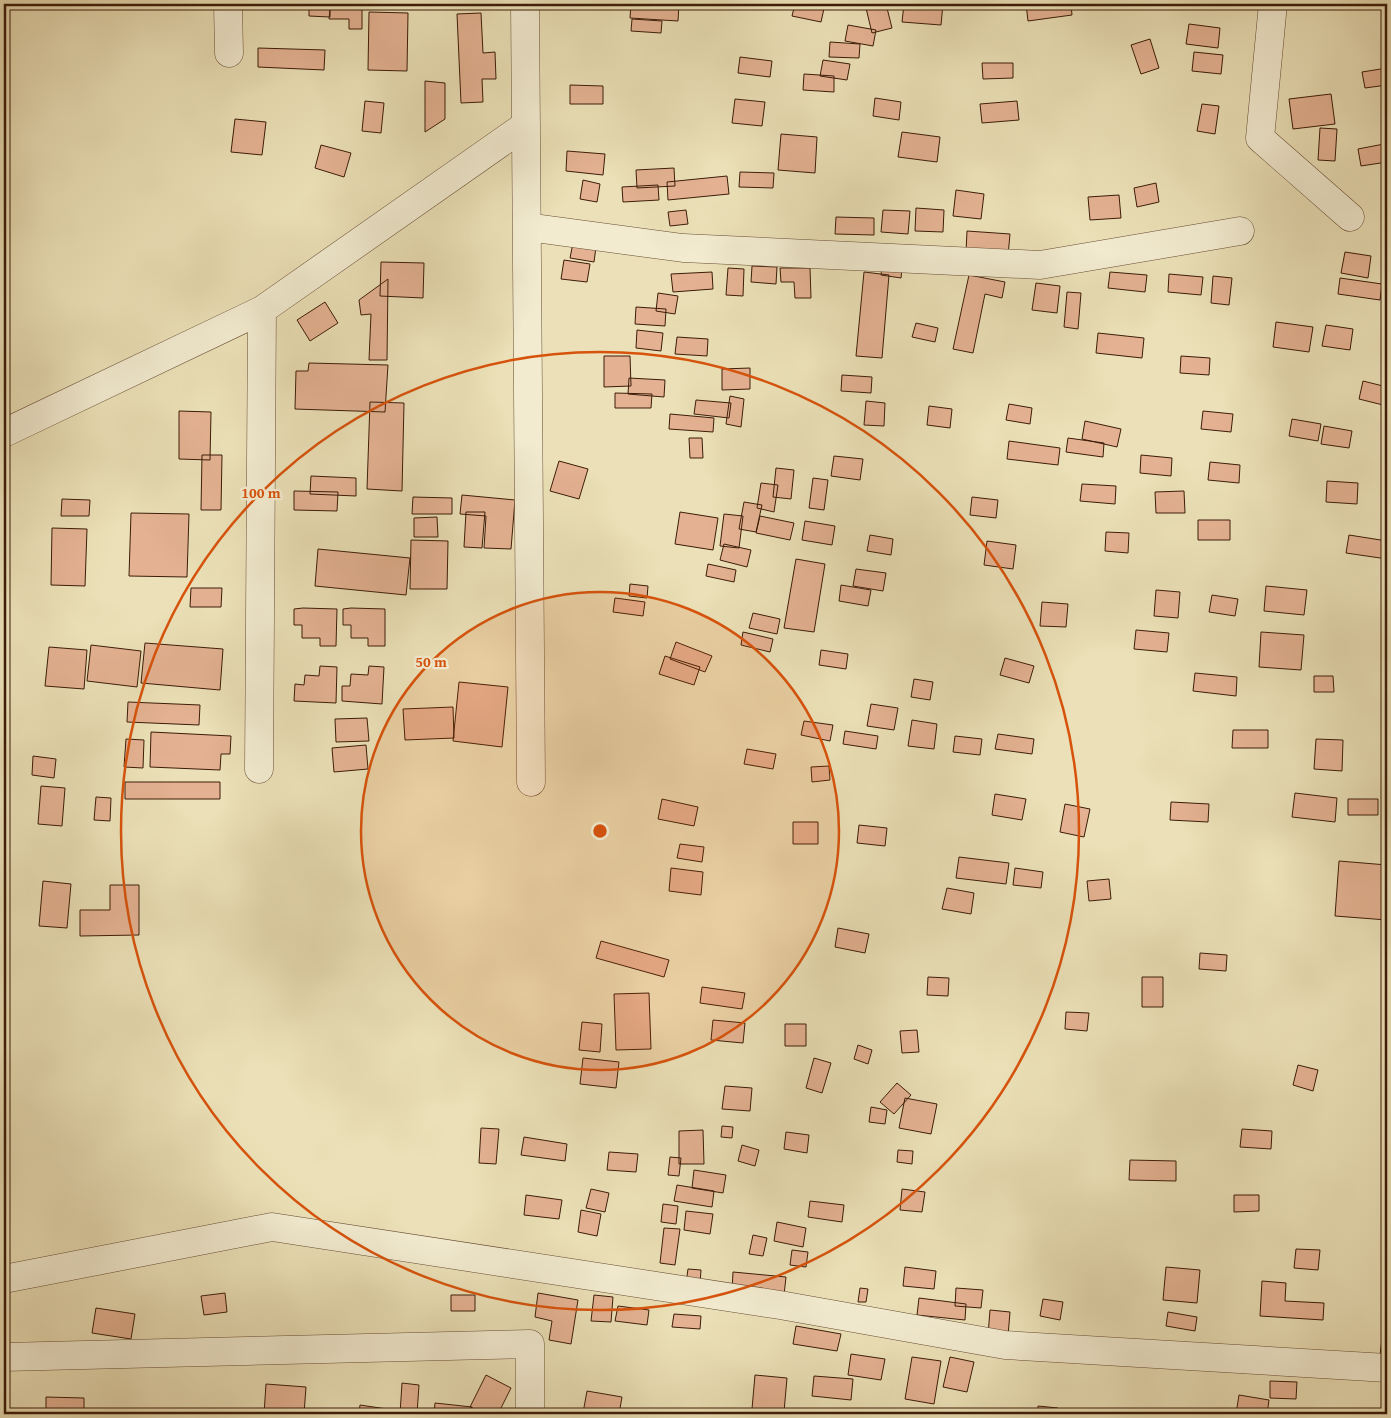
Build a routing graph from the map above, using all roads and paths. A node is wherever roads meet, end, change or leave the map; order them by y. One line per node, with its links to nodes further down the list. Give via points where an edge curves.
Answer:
1 (228, 4): 4 (street)
2 (525, 4): 5 (street)
3 (1273, 4): 6 (street, via 1260,138)
4 (229, 53)
5 (526, 125): 7 (street); 9 (street)
6 (1350, 217)
7 (527, 227): 8 (street, via 683,248 1040,265); 12 (street)
8 (1240, 231)
9 (262, 310): 10 (street); 11 (street)
10 (4, 433)
11 (259, 769)
12 (531, 782)
13 (4, 1279): 15 (street, via 272,1227 780,1305 1005,1345)
14 (4, 1357): 16 (street, via 530,1344)
15 (1387, 1368)
16 (530, 1414)

